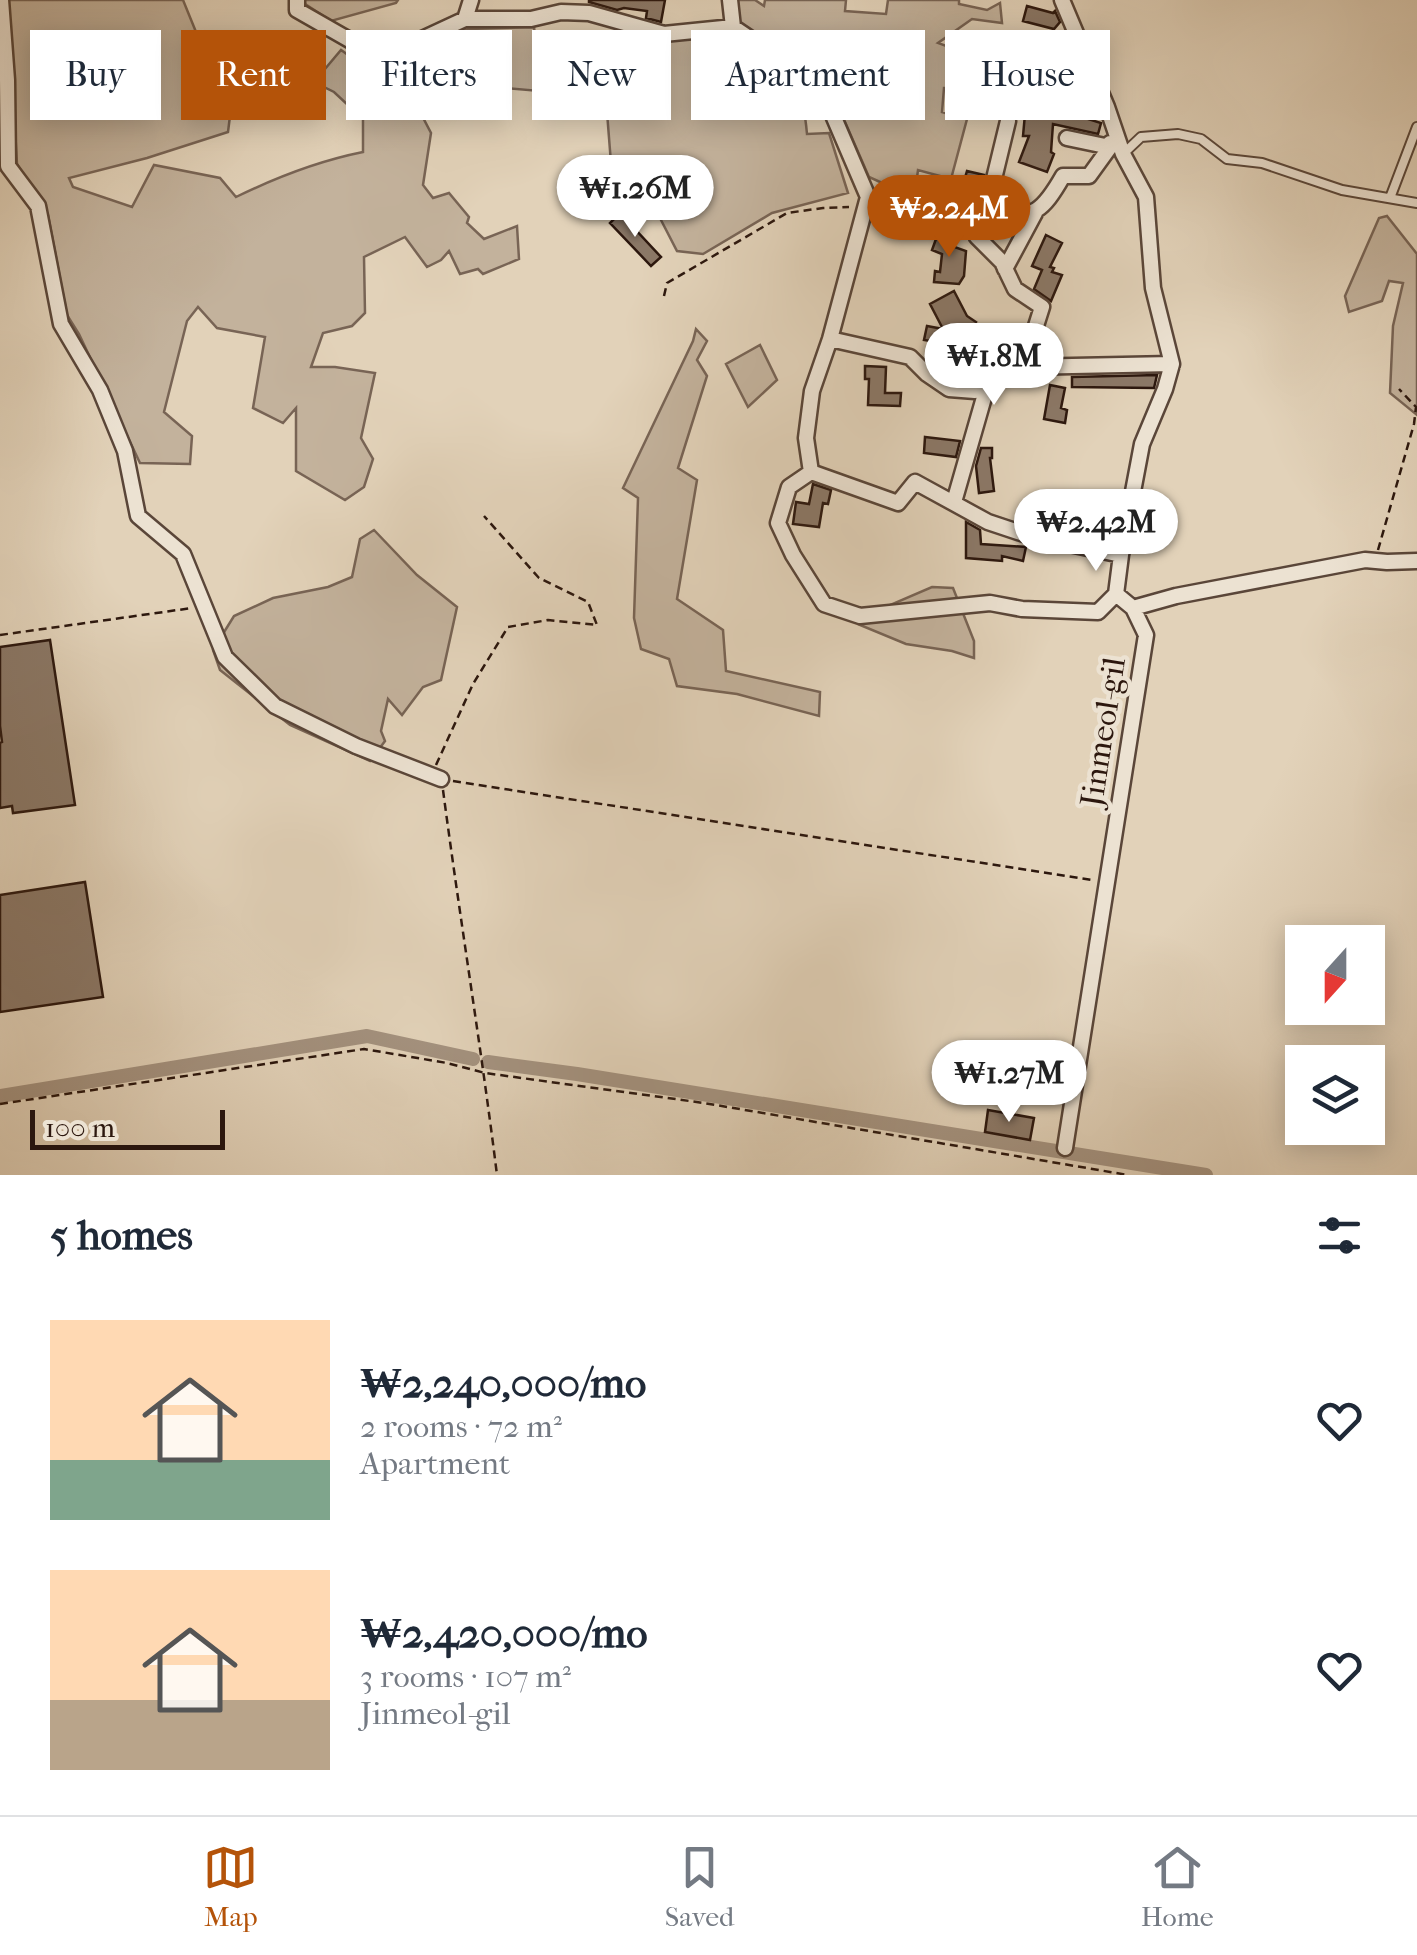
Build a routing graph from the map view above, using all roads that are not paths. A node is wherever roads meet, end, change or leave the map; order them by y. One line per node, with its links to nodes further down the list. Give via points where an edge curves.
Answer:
1 (1, 0): 28 (street, via 8,166 38,206 62,324 125,451 138,516 184,554 226,657 275,706)
2 (297, 0): 6 (street, via 297,10 381,58)
3 (470, 0): 6 (street)
4 (730, 0): 7 (street)
5 (1062, 0): 11 (street, via 1107,107)
6 (465, 19): 7 (street, via 589,14 664,34)
7 (733, 26): 13 (street, via 817,91)
8 (1008, 121): 16 (street)
9 (1417, 127): 12 (lane)
10 (1066, 138): 11 (street)
11 (1117, 151): 12 (lane, via 1141,137 1178,134 1228,159 1262,162 1342,190); 15 (street, via 1088,176 1063,176); 19 (street, via 1146,197 1153,288)
12 (1390, 198): 14 (lane)
13 (867, 202): 16 (street, via 958,210); 18 (street)
14 (1417, 203)
15 (1035, 213): 16 (street); 17 (street)
16 (984, 220): 17 (street, via 977,237)
17 (1006, 269): 20 (street, via 1015,289 1042,307)
18 (830, 339): 21 (street, via 910,357 950,389); 22 (street, via 812,391)
19 (1172, 364): 20 (street); 24 (street, via 1142,444)
20 (1024, 367): 21 (street)
21 (987, 387): 23 (street)
22 (810, 472): 23 (street, via 898,503 915,482); 26 (street, via 789,486 778,523 824,604 860,616 990,603 1098,612)
23 (954, 502): 24 (street, via 1028,535)
24 (1120, 555): 26 (street)
25 (1417, 561): 27 (street, via 1365,560)
26 (1116, 594): 27 (street)
27 (1133, 608): 29 (street, Jinmeol-gil, via 1146,634)
28 (436, 777)
29 (1064, 1159)

